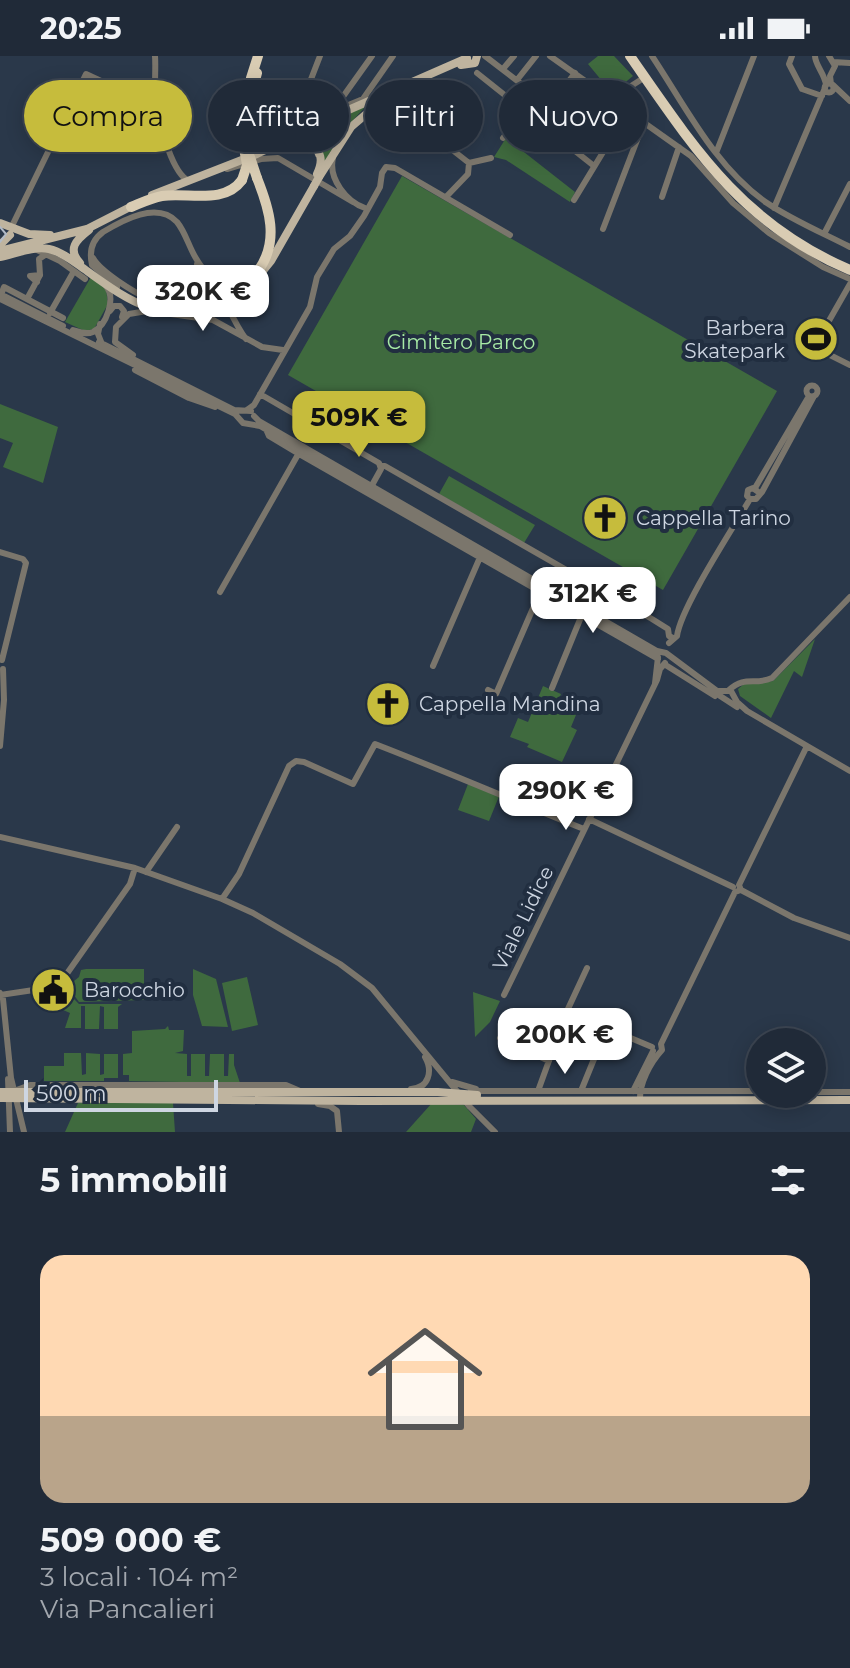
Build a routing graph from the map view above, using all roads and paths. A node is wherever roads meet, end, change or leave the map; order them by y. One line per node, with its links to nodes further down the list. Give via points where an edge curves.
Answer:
1 (156, 56): 24 (street)
2 (260, 56): 20 (highway); 51 (highway, via 239,116 239,134)
3 (320, 56): 26 (street)
4 (372, 56): 31 (street)
5 (393, 56): 35 (street)
6 (514, 56): 18 (street)
7 (536, 56): 28 (street)
8 (550, 56): 21 (street)
9 (630, 56): 87 (highway, via 695,150 736,195 790,238)
10 (637, 56): 86 (highway, via 731,182 791,231)
11 (652, 56): 52 (street, via 656,70)
12 (754, 56): 52 (street)
13 (792, 56): 33 (street, via 789,64 802,89)
14 (815, 56): 19 (street)
15 (472, 59): 18 (street); 27 (main road); 32 (street, via 477,73); 35 (main road)
16 (847, 62): 17 (street)
17 (833, 63): 19 (street); 33 (street)
18 (503, 69): 28 (street); 32 (street)
19 (824, 72): 33 (street)
20 (257, 73): 25 (highway); 51 (highway, via 242,123)
21 (575, 73): 29 (street); 30 (street)
22 (83, 80): 23 (street, via 86,74)
23 (99, 80)
24 (156, 80)
25 (255, 80)
26 (311, 80)
27 (424, 80)
28 (517, 80)
29 (570, 80)
30 (585, 80)
31 (349, 84)
32 (491, 85): 34 (street)
33 (827, 90): 36 (street); 68 (street)
34 (499, 91)
35 (364, 100): 37 (main road)
36 (850, 101)
37 (349, 107)
38 (365, 113): 40 (main road)
39 (647, 124): 41 (street)
40 (349, 130)
41 (679, 147): 64 (street); 90 (street, via 769,233)
42 (49, 152): 75 (street)
43 (172, 152): 56 (street)
44 (319, 152): 53 (main road)
45 (334, 152): 60 (main road)
46 (336, 152): 66 (street, via 332,173)
47 (455, 152): 55 (street)
48 (577, 152): 57 (street)
49 (602, 152): 57 (street)
50 (633, 152): 70 (street)
51 (250, 153): 53 (main road, via 301,143); 58 (main road); 67 (highway, bridge, via 242,180 232,190 161,196); 94 (highway, bridge, via 269,211 270,241 260,269)
52 (716, 153): 68 (street)
53 (319, 155): 60 (main road)
54 (491, 158): 55 (street)
55 (469, 163): 63 (street, via 468,174)
56 (176, 165): 59 (street); 62 (street)
57 (594, 166): 65 (street)
58 (204, 174): 59 (main road); 66 (street, via 278,158)
59 (187, 180): 62 (main road)
60 (314, 183): 94 (main road, via 271,261)
61 (850, 184): 77 (street)
62 (175, 185): 67 (main road)
63 (446, 197): 69 (street, via 386,167); 78 (street)
64 (662, 197)
65 (574, 200)
66 (353, 202): 69 (street)
67 (131, 207): 73 (main road)
68 (774, 208): 77 (street)
69 (363, 213): 106 (street, via 350,236 334,249 316,280 310,307)
70 (609, 214): 71 (street); 74 (street)
71 (619, 218)
72 (0, 223): 75 (main road)
73 (96, 225): 76 (main road); 92 (main road, via 74,243 73,254)
74 (603, 229)
75 (11, 232): 76 (main road); 79 (main road); 83 (main road)
76 (67, 234): 83 (main road)
77 (824, 234): 81 (street)
78 (510, 235)
79 (0, 245)
80 (92, 247): 85 (street, via 102,233 157,212 179,225); 85 (street, via 101,269 151,299 190,293 199,278); 96 (street, via 94,269)
81 (850, 247)
82 (34, 249): 83 (main road); 84 (street); 91 (main road, via 58,252)
83 (5, 253)
84 (47, 255): 88 (street); 95 (street, via 40,257 39,278)
85 (196, 260): 104 (street)
86 (850, 263)
87 (850, 270)
88 (74, 271): 89 (street); 99 (street)
89 (85, 279)
90 (850, 281): 107 (street, via 814,347)
91 (103, 283): 92 (main road); 101 (street, via 112,301)
92 (117, 292): 96 (main road)
93 (0, 296): 95 (street); 105 (street)
94 (232, 297): 98 (main road, bridge, via 193,312)
95 (26, 301): 99 (street)
96 (137, 304): 97 (main road)
97 (153, 310): 98 (main road); 102 (street, via 129,314)
98 (168, 313): 104 (street, via 213,320)
99 (50, 314): 100 (street); 103 (street)
100 (63, 318)
101 (101, 322): 102 (street, via 120,306 124,313); 103 (street, via 90,333); 105 (street, via 98,334)
102 (115, 329): 105 (street); 108 (street, via 117,344)
103 (73, 330): 105 (street)
104 (246, 339): 106 (street)
105 (104, 349): 108 (street); 111 (street, via 206,406)
106 (281, 352): 109 (street)
107 (850, 365)
108 (149, 367): 111 (street)
109 (260, 394): 111 (street); 114 (street)
110 (812, 396): 124 (street)
111 (247, 414): 112 (street); 112 (street, via 243,423); 113 (street)
112 (251, 424): 113 (street)
113 (301, 449): 115 (street); 119 (street)
114 (381, 466): 115 (street); 124 (street)
115 (370, 489): 117 (street)
116 (0, 552): 125 (street, via 26,562)
117 (482, 554): 118 (street); 126 (street)
118 (542, 589): 121 (street); 123 (street); 124 (street); 129 (street, via 496,694)
119 (220, 592)
120 (850, 597): 130 (street, via 772,678 744,680)
121 (581, 617): 122 (street); 128 (street)
122 (623, 641): 123 (street); 124 (street)
123 (634, 642): 124 (street)
124 (665, 652): 130 (street); 130 (street, via 687,675); 134 (street, Viale Lidice)
125 (1, 660): 127 (street, via 6,664)
126 (433, 666)
127 (1, 669): 131 (street)
128 (552, 688)
129 (488, 690)
130 (728, 696): 132 (street)
131 (0, 746)
132 (806, 748): 133 (street); 140 (street)
133 (850, 773)
134 (589, 819): 136 (street, Viale Lidice); 140 (street)
135 (177, 827): 139 (street)
136 (584, 829): 141 (street, via 375,744 353,784 300,761 289,766); 145 (street, Viale Lidice)
137 (0, 837): 138 (street)
138 (135, 868): 139 (street); 144 (street, via 130,884 61,982)
139 (146, 872): 141 (street)
140 (737, 889): 142 (street); 151 (street, via 662,1050)
141 (222, 899): 150 (street, via 356,974)
142 (850, 938)
143 (587, 968): 147 (street)
144 (0, 994): 164 (street)
145 (504, 995)
146 (0, 1004): 164 (street)
147 (567, 1011): 148 (street); 152 (street)
148 (607, 1032): 151 (street); 157 (street)
149 (500, 1038): 152 (street)
150 (418, 1043): 153 (street); 159 (street, via 429,1066 427,1080 419,1088)
151 (653, 1052): 166 (street)
152 (549, 1061): 156 (street)
153 (449, 1081): 154 (street); 162 (street)
154 (473, 1088): 155 (street); 162 (street)
155 (491, 1091): 156 (street); 162 (street)
156 (538, 1091): 157 (street)
157 (583, 1091): 166 (street)
158 (330, 1092): 159 (main road); 161 (main road); 170 (street)
159 (393, 1092): 167 (main road)
160 (746, 1092): 166 (street)
161 (283, 1093): 164 (street, via 30,1085); 165 (main road); 165 (main road, via 256,1101); 170 (main road); 176 (street, via 333,1107)
162 (458, 1094): 166 (main road); 167 (main road); 167 (main road); 172 (street); 173 (street)
163 (826, 1094): 168 (street)
164 (9, 1096): 165 (main road); 169 (main road); 174 (street); 175 (street)
165 (116, 1096): 169 (main road)
166 (638, 1096): 168 (main road); 172 (street)
167 (436, 1097): 171 (main road)
168 (850, 1097)
169 (46, 1100): 174 (street, via 28,1103)
170 (337, 1101): 171 (main road); 176 (street)
171 (361, 1101): 176 (street, via 344,1106)
172 (478, 1101): 173 (street)
173 (476, 1114): 177 (street)
174 (23, 1122): 175 (street, via 16,1120)
175 (9, 1129)
176 (340, 1132)
177 (495, 1132)

